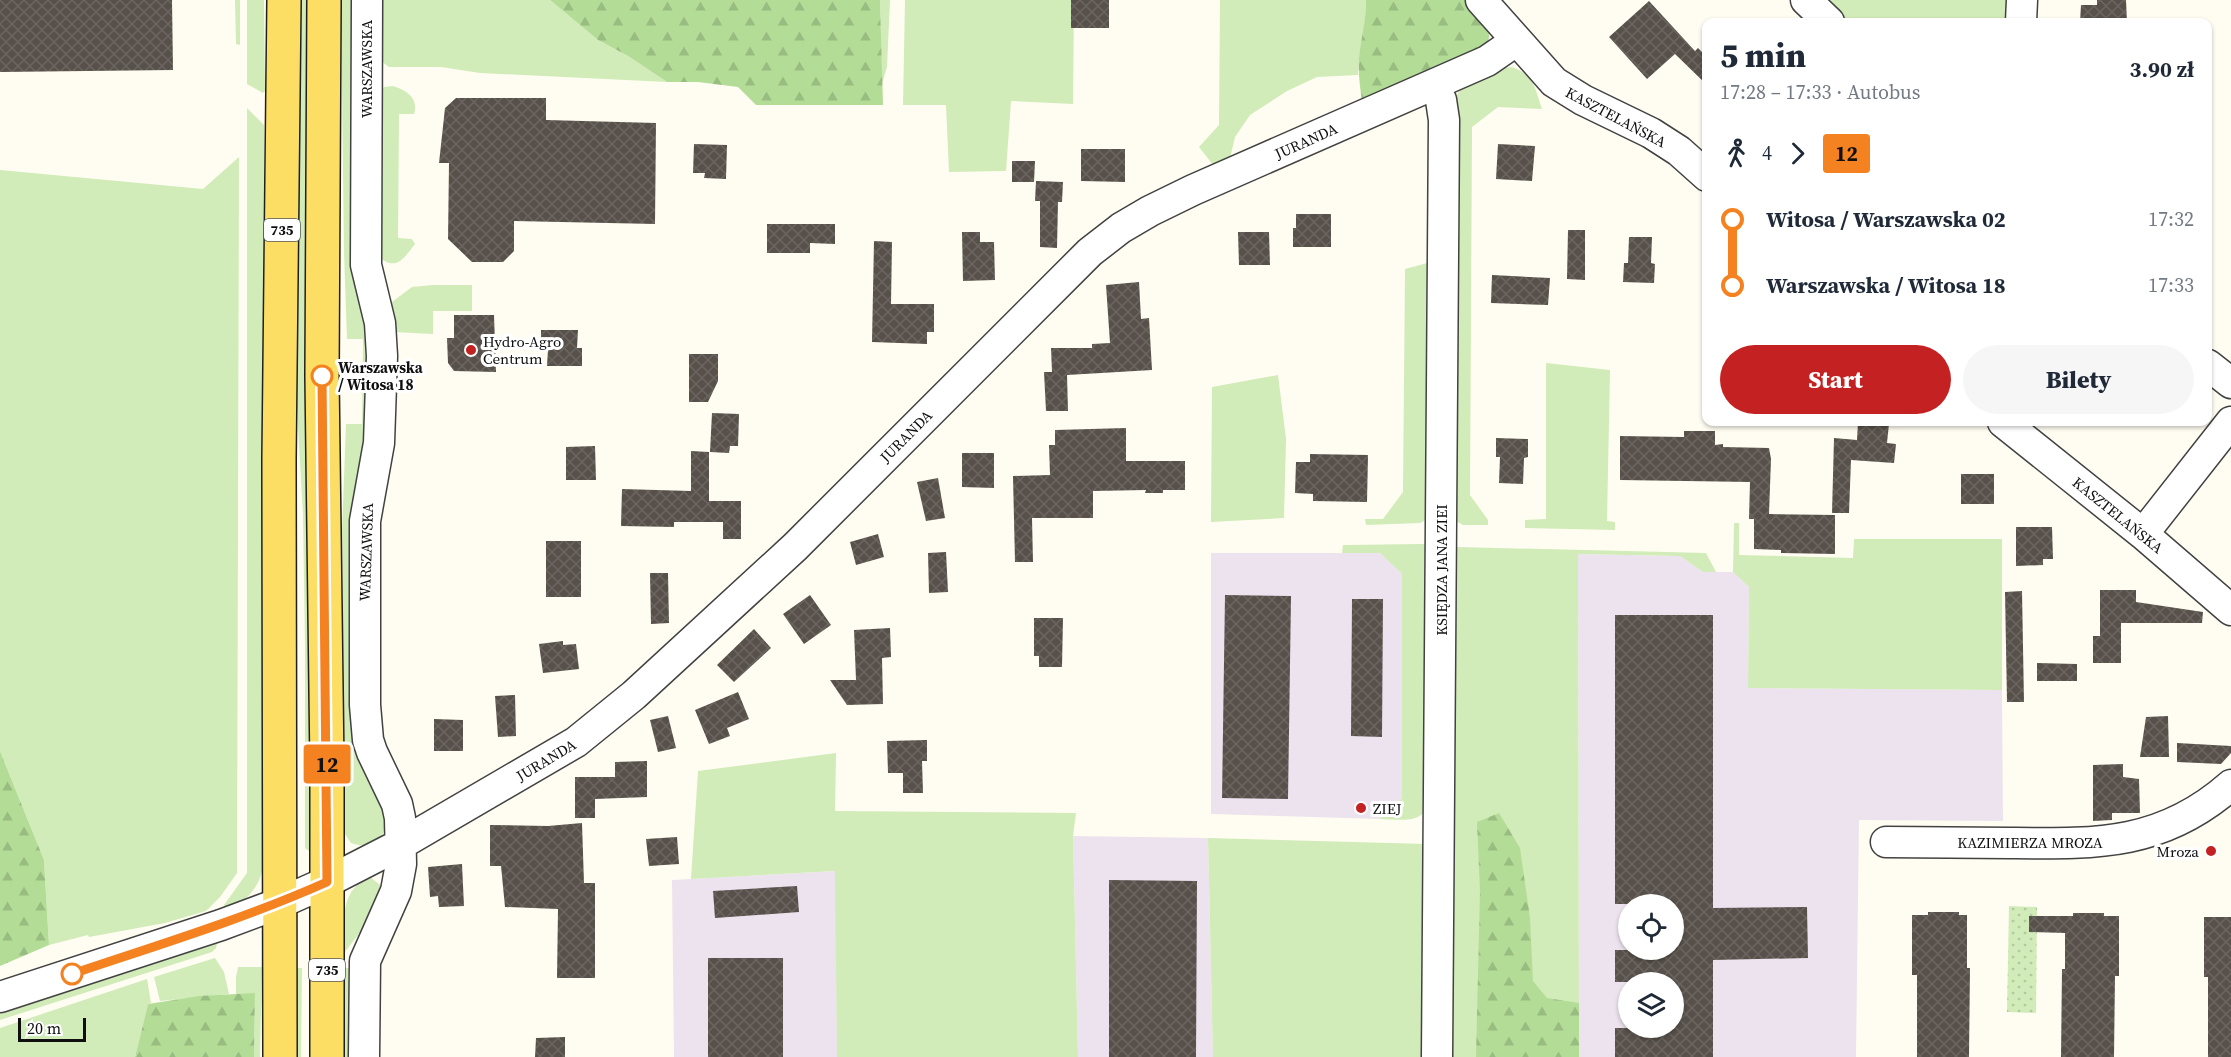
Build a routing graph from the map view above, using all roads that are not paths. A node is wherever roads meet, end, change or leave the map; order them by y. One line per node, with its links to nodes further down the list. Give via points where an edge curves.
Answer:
1 (284, 0): 22 (main road, 735)
2 (324, 0): 21 (main road, 735, via 322,465)
3 (367, 0): 20 (street, WARSZAWSKA, via 366,266 380,323 382,356 379,443 365,521 365,705 370,746 397,804)
4 (1480, 0): 9 (street, KASZTELAŃSKA)
5 (1806, 0): 7 (street)
6 (2022, 0): 8 (street)
7 (1825, 18)
8 (2021, 18)
9 (1516, 41): 10 (street, JURANDA, via 1487,61); 11 (street, KASZTELAŃSKA, via 1542,72 1565,90 1651,133)
10 (1434, 85): 20 (street, JURANDA, via 1193,190 1121,228 1090,252 795,547 604,720 547,760); 27 (street, KSIĘDZA JANA ZIEI, via 1444,120)
11 (1702, 172)
12 (2212, 368): 13 (street)
13 (2231, 383)
14 (2231, 422): 16 (street)
15 (2008, 426): 16 (street, KASZTELAŃSKA)
16 (2143, 534): 17 (street, KASZTELAŃSKA)
17 (2231, 610)
18 (2231, 786): 19 (street, KAZIMIERZA MROZA, via 2174,823 2118,840 2084,844)
19 (1886, 842)
20 (401, 844): 21 (street, JURANDA); 26 (street, WARSZAWSKA, via 396,891 365,961)
21 (327, 882): 22 (street, JURANDA); 25 (main road, 735)
22 (280, 903): 23 (street, JURANDA); 24 (main road, 735)
23 (0, 997)
24 (280, 1057)
25 (327, 1057)
26 (364, 1057)
27 (1437, 1057)

